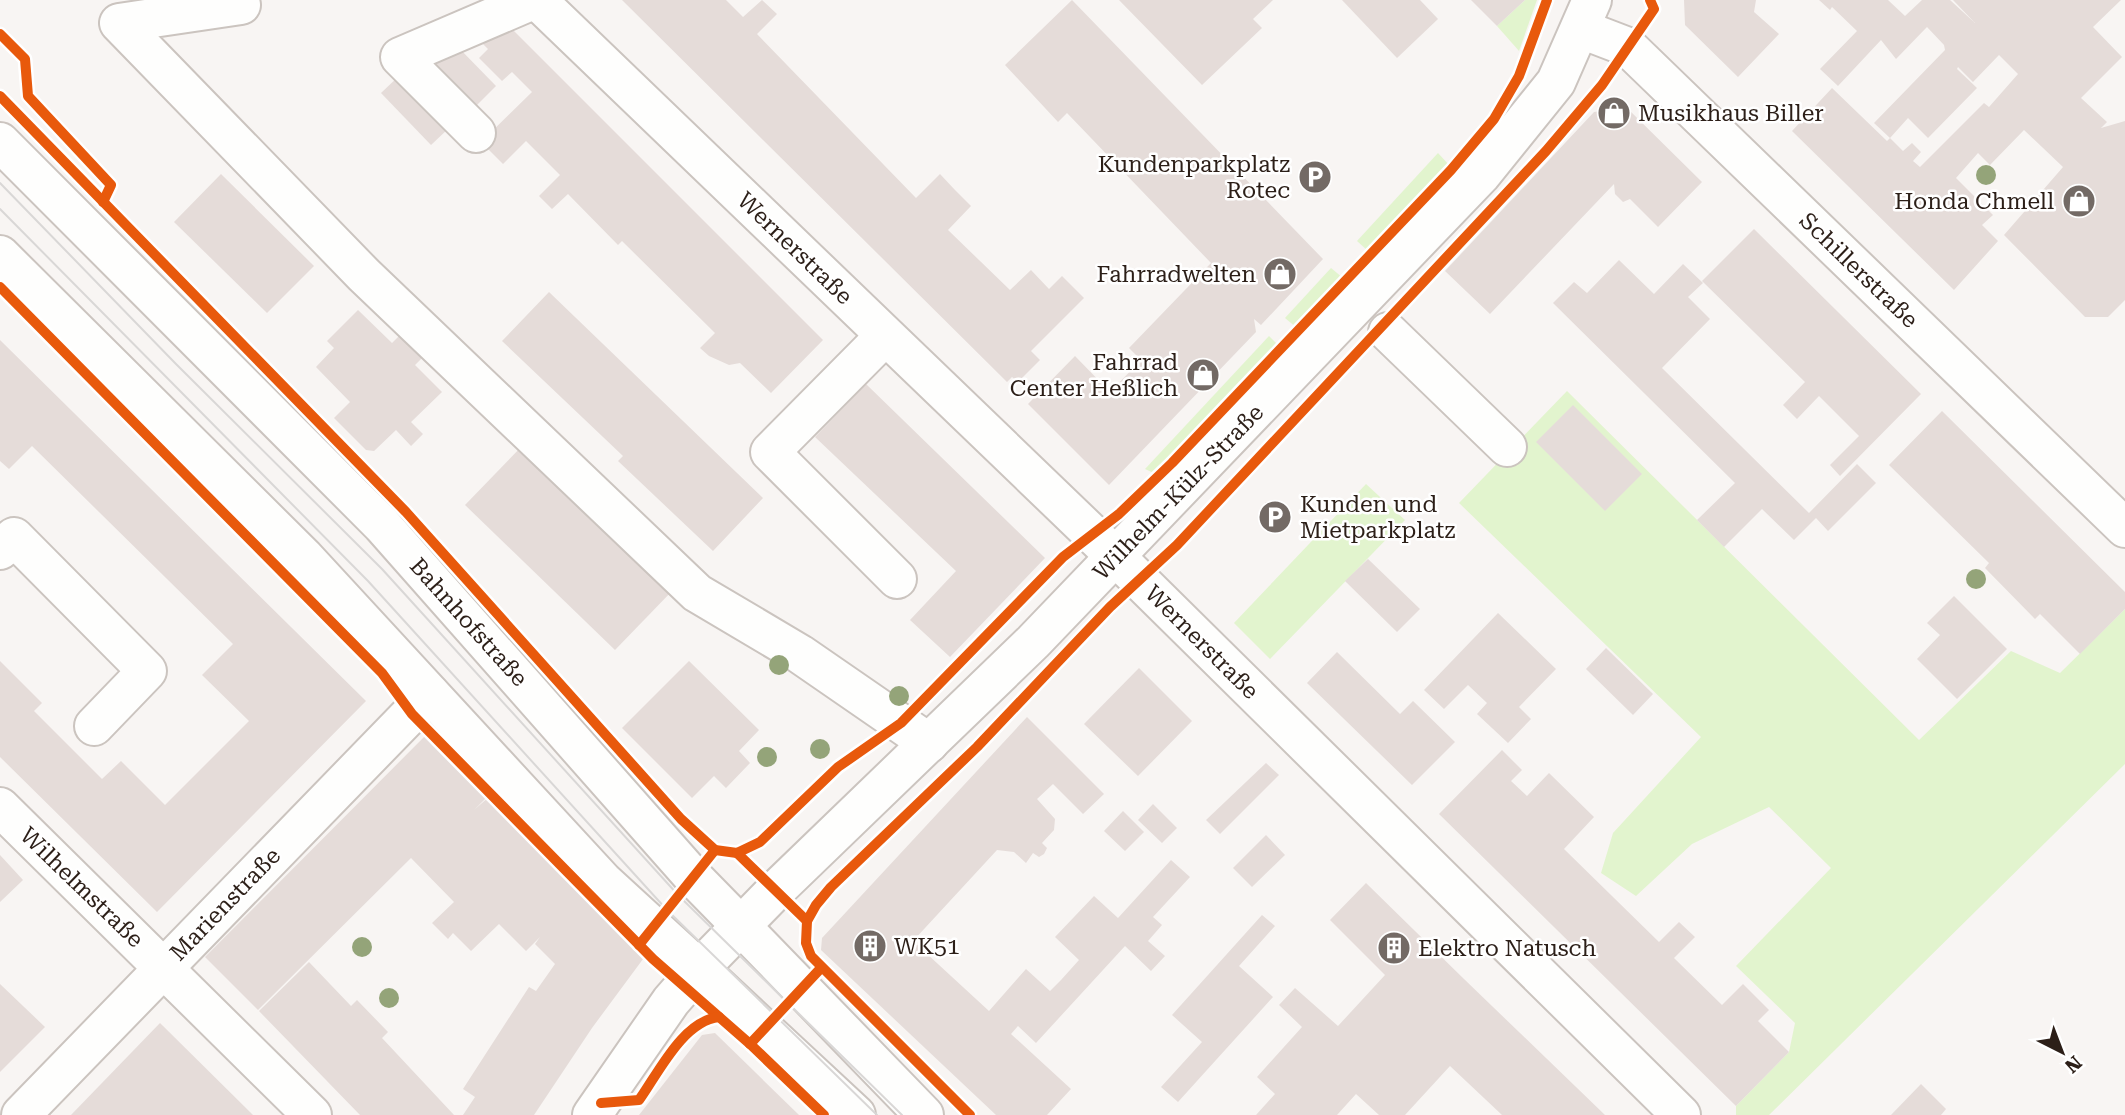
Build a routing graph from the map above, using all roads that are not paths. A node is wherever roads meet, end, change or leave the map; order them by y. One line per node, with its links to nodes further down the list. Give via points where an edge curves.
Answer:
1 (535, 0): 4 (street, via 400,57); 8 (street, Wernerstraße)
2 (241, 5): 16 (street, via 118,23 364,275 697,593)
3 (1587, 15): 10 (street, Schillerstraße, via 1628,47); 12 (street, Wilhelm-Külz-Straße, via 1556,82 1513,139)
4 (476, 133)
5 (0, 142): 18 (street, Bahnhofstraße, via 382,525 694,878)
6 (0, 256): 14 (street, Bahnhofstraße, via 304,558)
7 (1388, 332): 9 (street)
8 (886, 336): 12 (street, Wernerstraße); 13 (street, via 770,452)
9 (1507, 447)
10 (2125, 528)
11 (0, 550): 15 (street, via 13,537 148,671)
12 (1116, 557): 16 (street, Wilhelm-Külz-Straße); 25 (street, Wernerstraße)
13 (897, 579)
14 (430, 694): 18 (street, Bahnhofstraße, via 603,881); 19 (street, Marienstraße)
15 (94, 726)
16 (929, 743): 18 (street, Wilhelm-Külz-Straße)
17 (0, 807): 19 (street, Wilhelmstraße)
18 (719, 947): 22 (street, Wilhelm-Külz-Straße, via 671,1002); 23 (street, Bahnhofstraße); 24 (street, Bahnhofstraße)
19 (164, 968): 20 (street, Marienstraße); 21 (street, Wilhelmstraße)
20 (21, 1115)
21 (312, 1115)
22 (592, 1115)
23 (856, 1115)
24 (924, 1115)
25 (1681, 1115)

